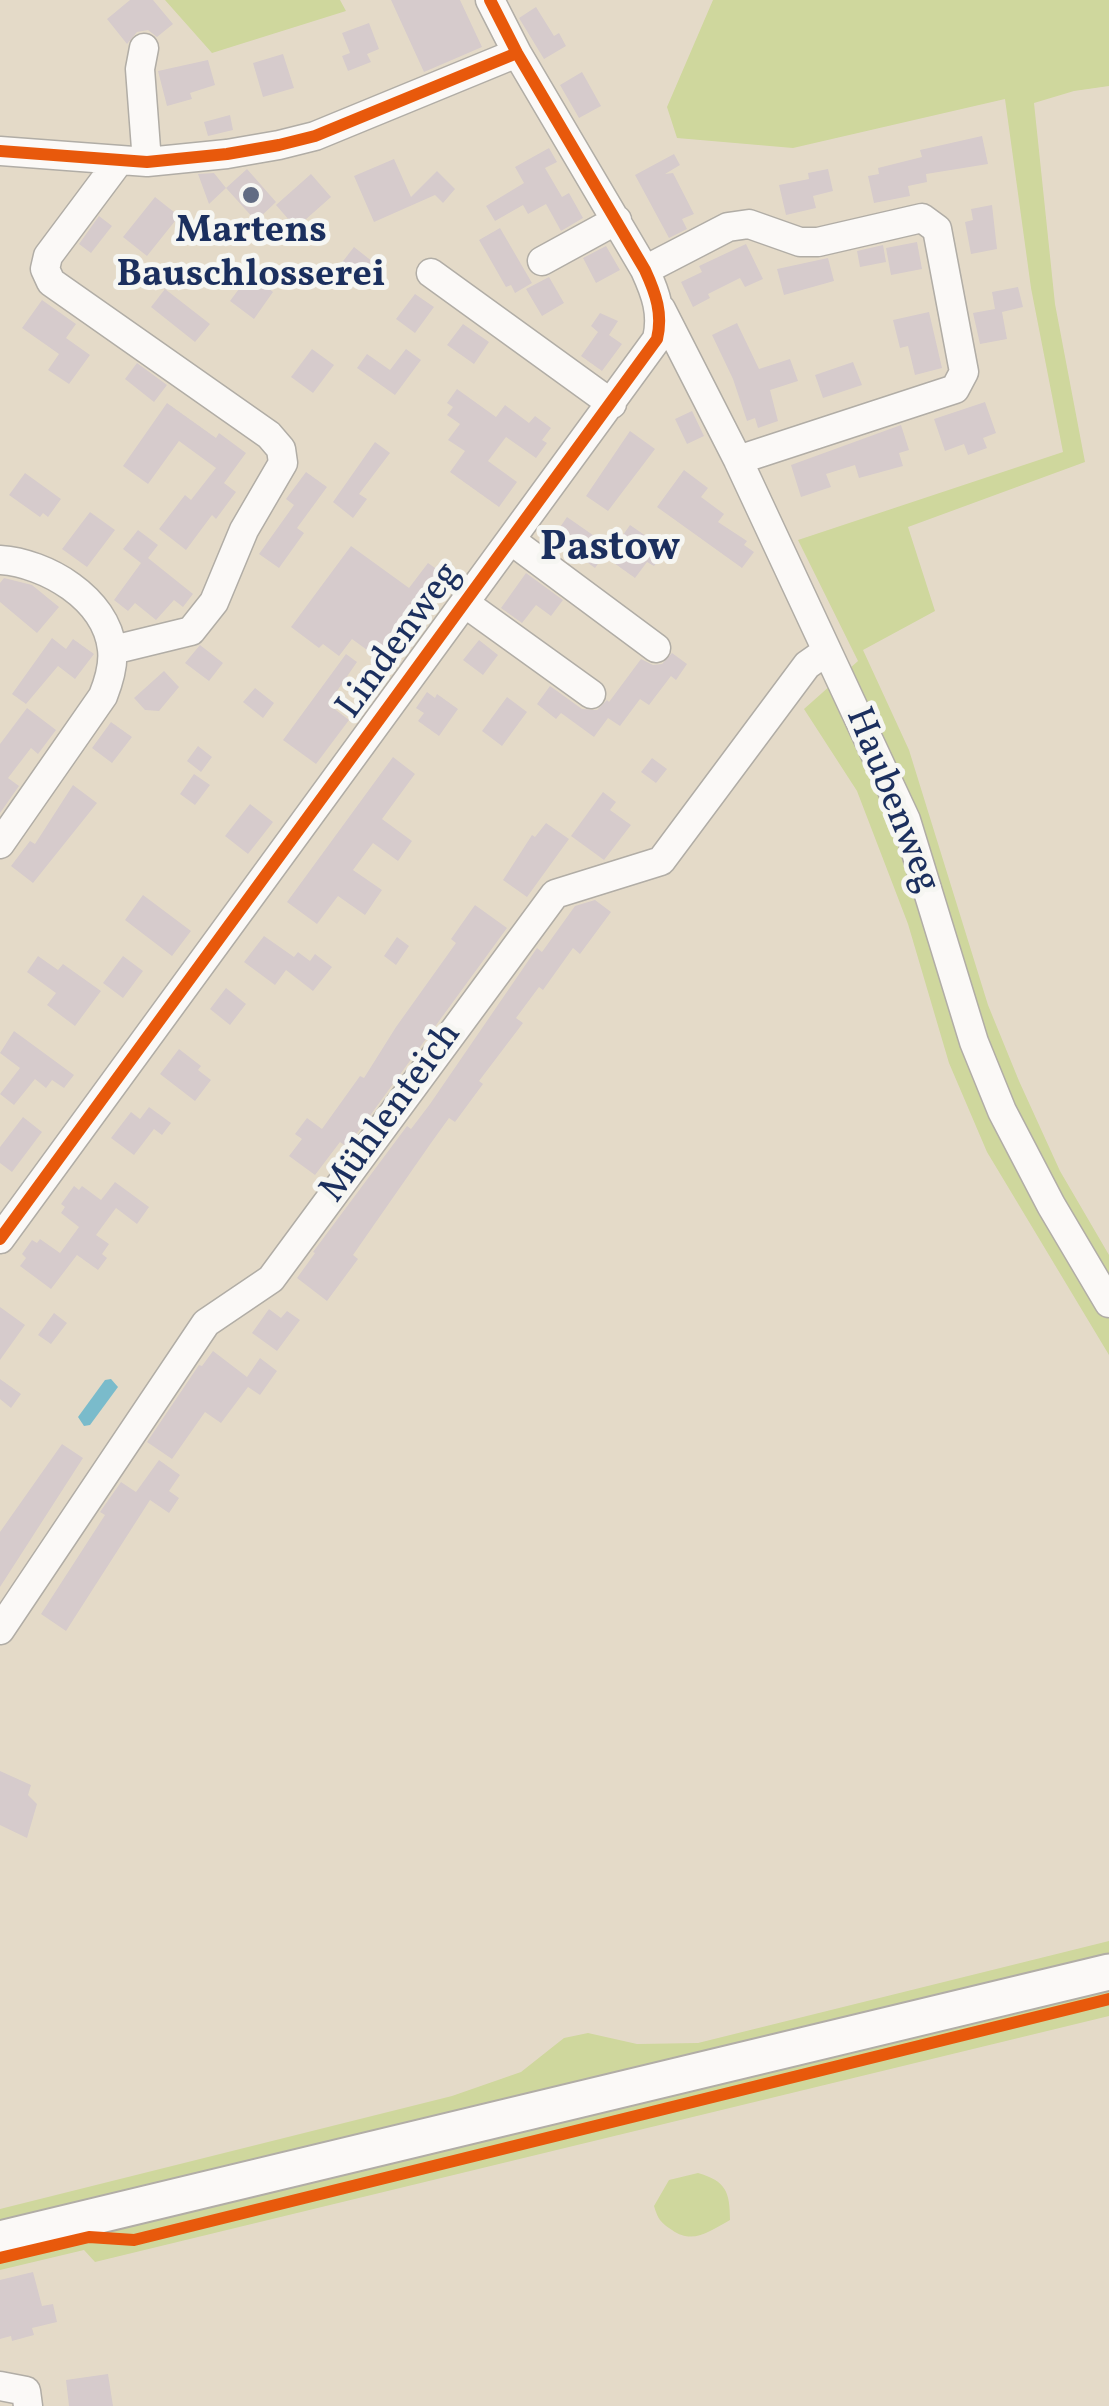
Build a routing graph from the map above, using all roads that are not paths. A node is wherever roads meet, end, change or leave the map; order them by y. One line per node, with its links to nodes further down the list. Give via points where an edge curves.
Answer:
1 (490, 0): 3 (street)
2 (144, 48): 5 (street)
3 (517, 54): 5 (street, via 315,136 227,154); 6 (street)
4 (0, 151): 5 (street)
5 (133, 162): 17 (street, via 48,256 45,269 52,282 269,435 283,463 244,530 214,602 191,630)
6 (617, 220): 7 (street); 8 (street)
7 (542, 261)
8 (645, 270): 10 (street); 12 (street, via 728,227 749,224 800,242 922,218 937,229 964,372 954,389)
9 (431, 274): 11 (street)
10 (658, 304): 11 (street, Lindenweg, via 657,339); 12 (street, Haubenweg)
11 (612, 404): 13 (street, Lindenweg)
12 (738, 460): 18 (street, Haubenweg)
13 (512, 541): 15 (street, Lindenweg); 16 (street)
14 (0, 560): 17 (street, via 46,570 68,585 106,627)
15 (466, 604): 19 (street); 21 (street, Lindenweg)
16 (656, 648)
17 (112, 650): 20 (street, via 104,696)
18 (827, 651): 22 (street, Haubenweg, via 906,820 1002,1111); 23 (street, Mühlenteich, via 807,665 661,860 554,894 271,1278 206,1323)
19 (591, 694)
20 (0, 844)
21 (0, 1239)
22 (1109, 1303)
23 (0, 1630)
24 (1109, 1972): 25 (main road)
25 (0, 2238)
26 (0, 2386): 27 (street, via 26,2391)
27 (28, 2406)

